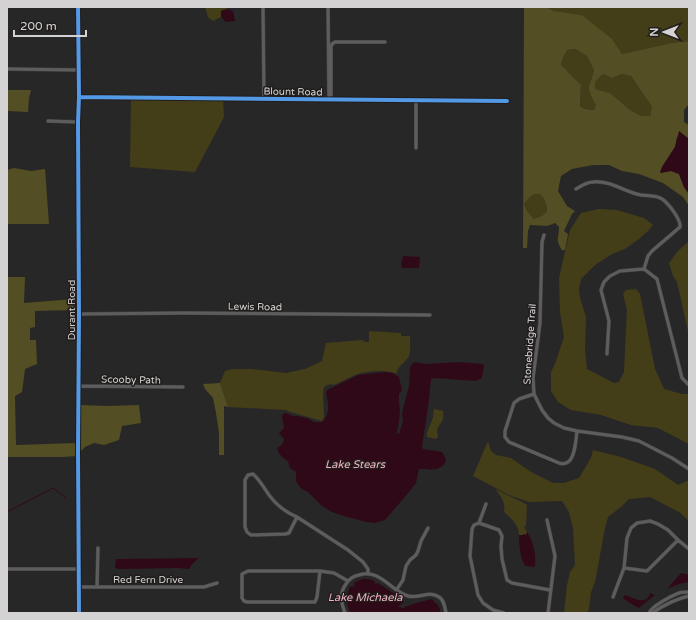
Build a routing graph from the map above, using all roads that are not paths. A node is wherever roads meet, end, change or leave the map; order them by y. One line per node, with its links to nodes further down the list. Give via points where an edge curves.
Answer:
1 (78, 7): 6 (street, Durant Road)
2 (263, 7): 8 (street)
3 (328, 7): 9 (street)
4 (385, 42): 9 (street, via 332,44)
5 (7, 69): 6 (street)
6 (79, 70): 7 (street, Durant Road)
7 (79, 97): 8 (street, Blount Road); 13 (street, Durant Road)
8 (264, 98): 9 (street, Blount Road)
9 (329, 100): 10 (street, Blount Road)
10 (416, 100): 11 (street, Blount Road); 14 (street)
11 (507, 101)
12 (48, 121): 13 (street)
13 (78, 122): 18 (street, Durant Road)
14 (416, 148)
15 (576, 189): 17 (street, via 587,183 600,182 640,195 658,196 672,209 680,227 652,251)
16 (544, 235): 24 (street, Stonebridge Trail, via 540,323 533,378)
17 (644, 269): 20 (street, via 620,271 604,282 601,290 609,321); 21 (street, via 657,279 682,378)
18 (79, 314): 19 (street, Lewis Road); 22 (street, Durant Road)
19 (430, 315)
20 (607, 354)
21 (689, 385)
22 (78, 386): 23 (street, Scooby Path); 37 (street, Durant Road)
23 (183, 387)
24 (534, 394): 25 (street, Stonebridge Trail, via 548,418 564,428); 25 (street, via 514,403 505,431 505,437 509,442 563,464 572,458)
25 (577, 431): 26 (street, Stonebridge Trail, via 639,441)
26 (689, 469)
27 (486, 504): 30 (street)
28 (297, 518): 28 (street, via 289,533 251,535 247,532 245,480 248,475 253,474 258,478 277,505); 39 (street, via 348,550 363,562)
29 (547, 520): 45 (street, via 555,556)
30 (479, 523): 45 (street, via 499,530 502,536 502,560 507,580); 52 (street, via 472,529 470,556 478,594 483,603 493,610)
31 (428, 528): 44 (street, via 418,552 406,566 403,580)
32 (678, 540): 34 (street); 35 (street, via 648,571); 35 (street, via 658,524 650,521 638,523 631,528 626,538)
33 (98, 548): 43 (street)
34 (689, 549)
35 (624, 568): 48 (street)
36 (7, 569): 37 (street)
37 (79, 570): 42 (street, Durant Road)
38 (320, 571): 38 (street, via 248,571 242,574 242,598 247,602 315,602); 40 (street, via 334,573)
39 (368, 574): 40 (street); 44 (street, via 377,576)
40 (348, 581): 50 (street, via 341,597)
41 (217, 583): 43 (street, Red Fern Drive, via 204,587)
42 (79, 587): 43 (street, Red Fern Drive); 49 (street, Durant Road)
43 (97, 587)
44 (397, 590): 51 (street, via 411,596 436,596 443,602)
45 (550, 590): 53 (street)
46 (689, 592): 54 (street, via 667,599)
47 (689, 596): 55 (street, via 666,604)
48 (613, 597)
49 (79, 613)
50 (345, 613)
51 (446, 613)
52 (504, 613)
53 (548, 613)
54 (649, 613)
55 (652, 613)

